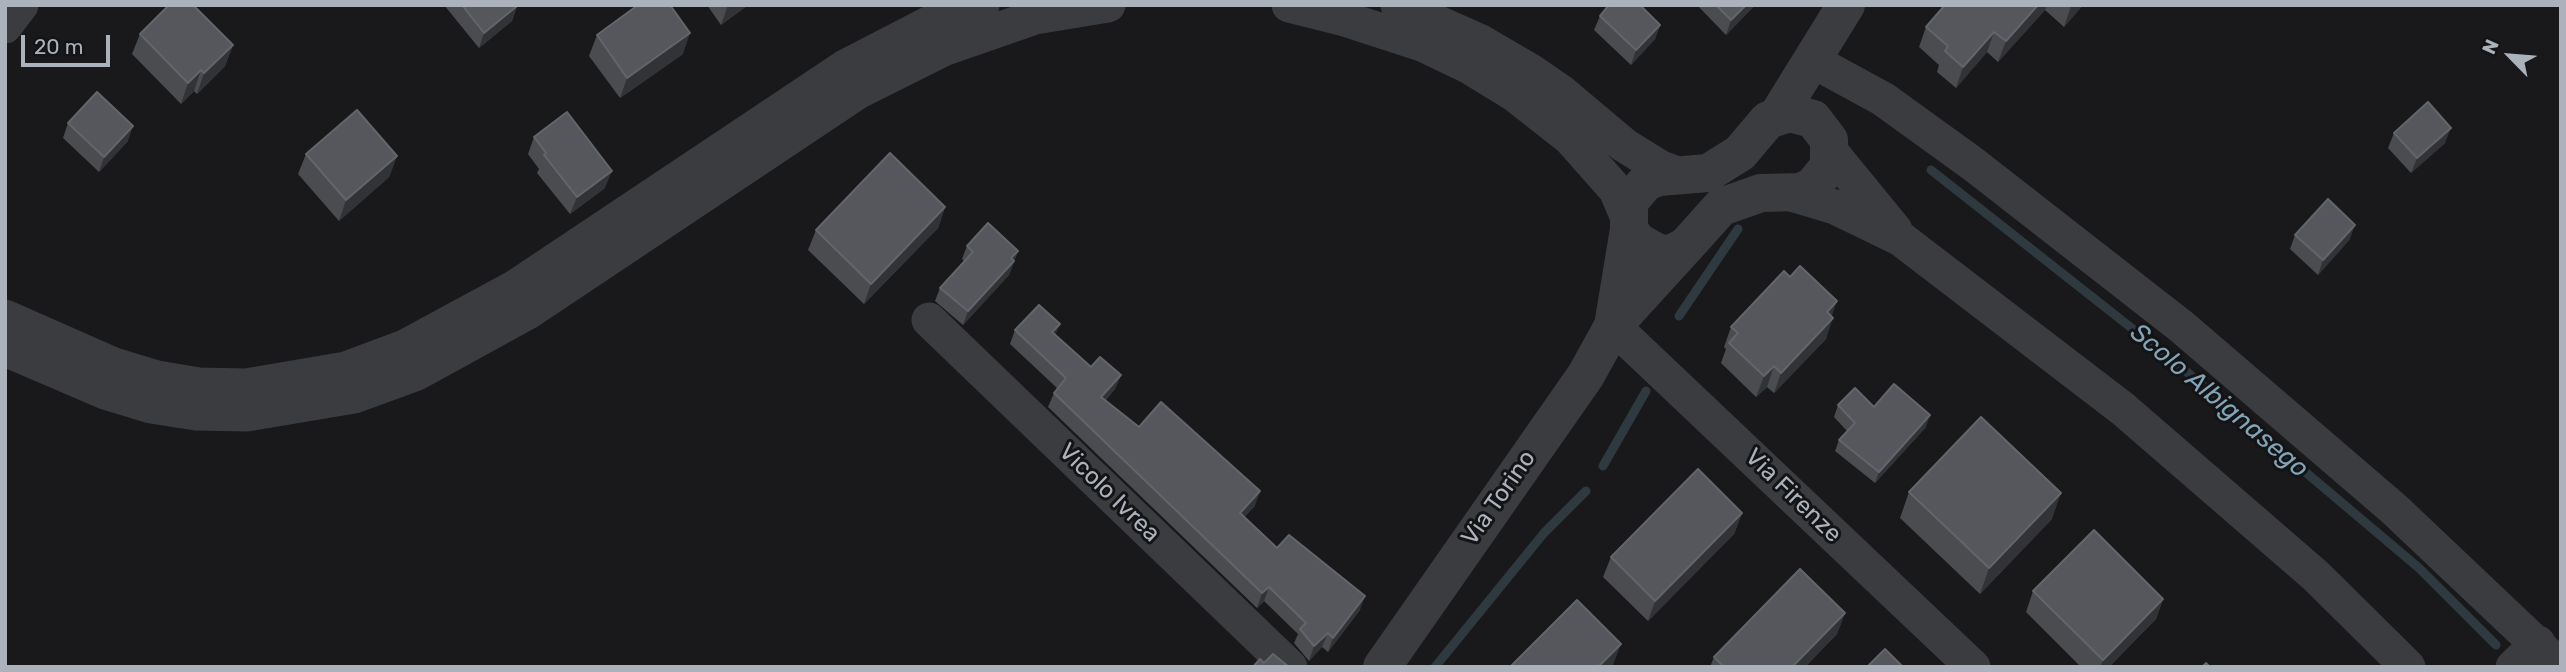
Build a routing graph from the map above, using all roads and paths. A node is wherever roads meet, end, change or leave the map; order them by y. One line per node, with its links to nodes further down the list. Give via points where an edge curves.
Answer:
1 (21, 5): 7 (street)
2 (982, 5): 16 (street, via 932,22 845,67 514,288 405,347 346,369 246,386 199,385 114,365)
3 (1108, 5): 19 (street, via 1035,18 956,44 859,92 528,312 417,373 354,396 247,414 196,413 105,392)
4 (1289, 5): 13 (street, via 1422,44 1514,94 1578,147 1616,190)
5 (1398, 5): 11 (street, via 1481,42 1529,70 1624,145)
6 (1842, 11): 8 (street); 9 (street)
7 (5, 26)
8 (1826, 68): 10 (street, via 1821,97); 20 (street, via 1884,99 2182,327 2395,509)
9 (1778, 115): 10 (street, via 1801,114); 11 (street, via 1721,167)
10 (1827, 140): 12 (street, Via Torino, via 1829,166 1813,186); 14 (street)
11 (1683, 176): 13 (street, Via Torino, via 1659,177 1635,191)
12 (1788, 193): 14 (street, via 1835,207); 15 (street, Via Torino, via 1761,193 1721,207)
13 (1628, 222): 15 (street, via 1637,241 1660,254); 18 (street, Via Torino)
14 (1901, 239): 24 (street, via 2123,409 2316,576)
15 (1686, 246): 18 (street, Via Torino)
16 (5, 317)
17 (929, 320): 21 (street, Vicolo Ivrea)
18 (1613, 326): 22 (street, Via Torino, via 1586,375); 23 (street, Via Firenze)
19 (5, 349)
20 (2549, 655): 25 (street)
21 (1290, 667)
22 (1382, 667)
23 (1973, 667)
24 (2408, 667)
25 (2513, 667)

